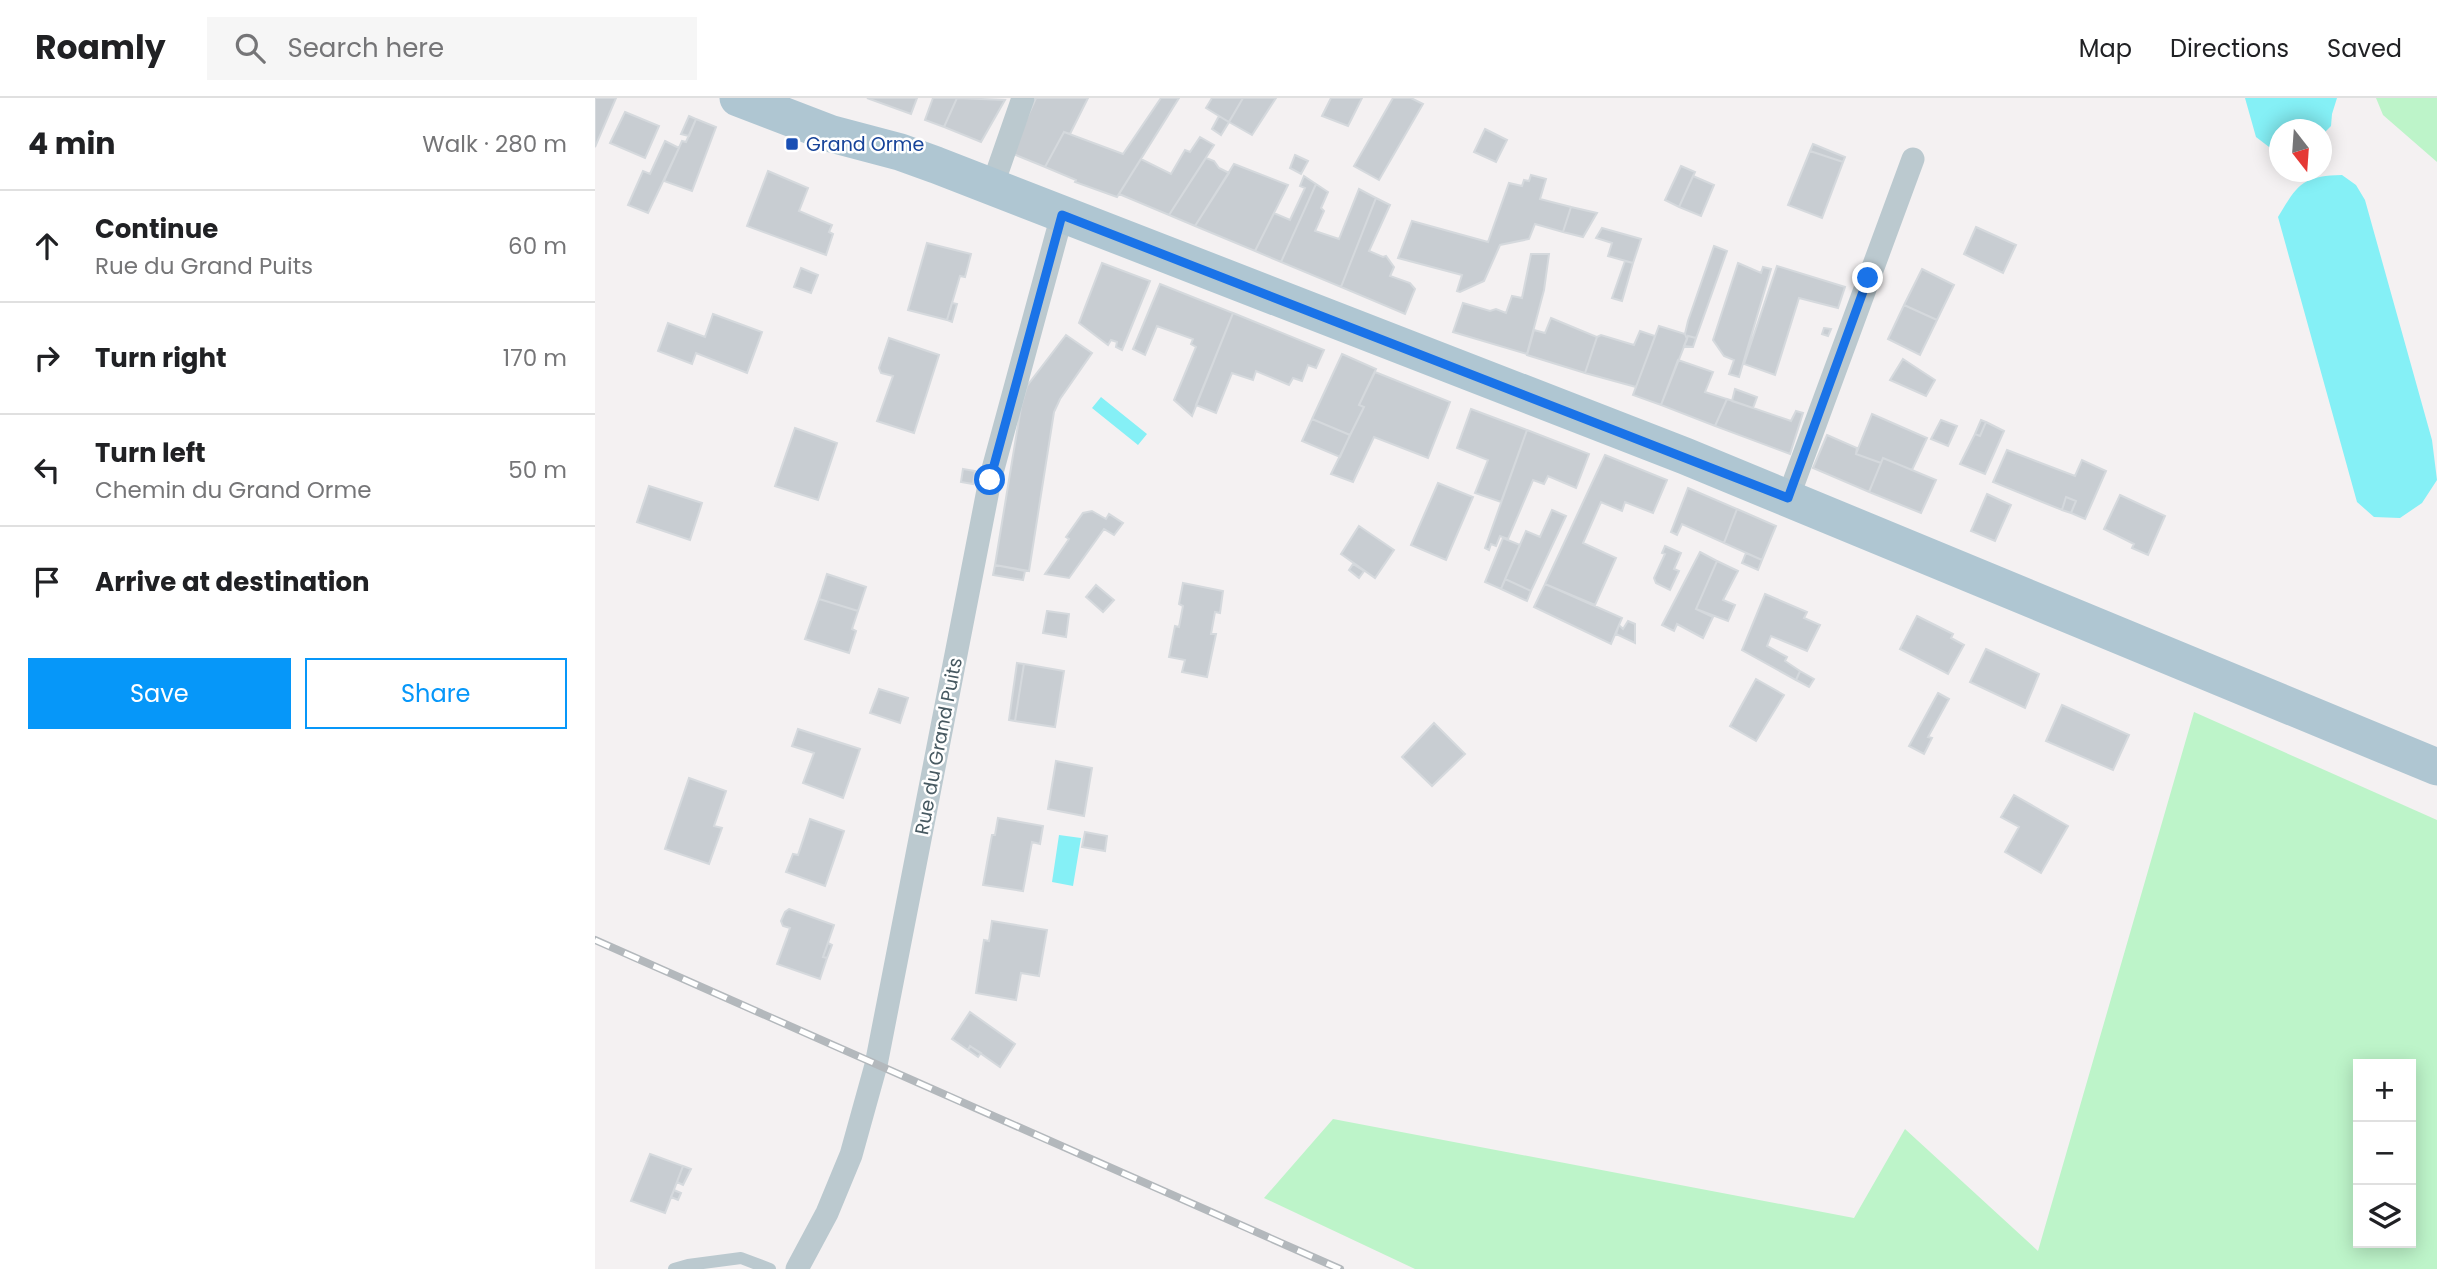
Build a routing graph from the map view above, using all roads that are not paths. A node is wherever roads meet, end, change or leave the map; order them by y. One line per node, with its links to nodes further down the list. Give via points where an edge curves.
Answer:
1 (738, 98): 4 (main road)
2 (1023, 98): 4 (street)
3 (1913, 159): 6 (street)
4 (992, 187): 5 (main road)
5 (1062, 215): 6 (main road); 10 (street, Rue du Grand Puits, via 990,480 876,1065 851,1155)
6 (1788, 498): 7 (main road)
7 (2437, 767)
8 (674, 1269): 9 (lane, via 741,1258)
9 (770, 1269)
10 (797, 1269)

